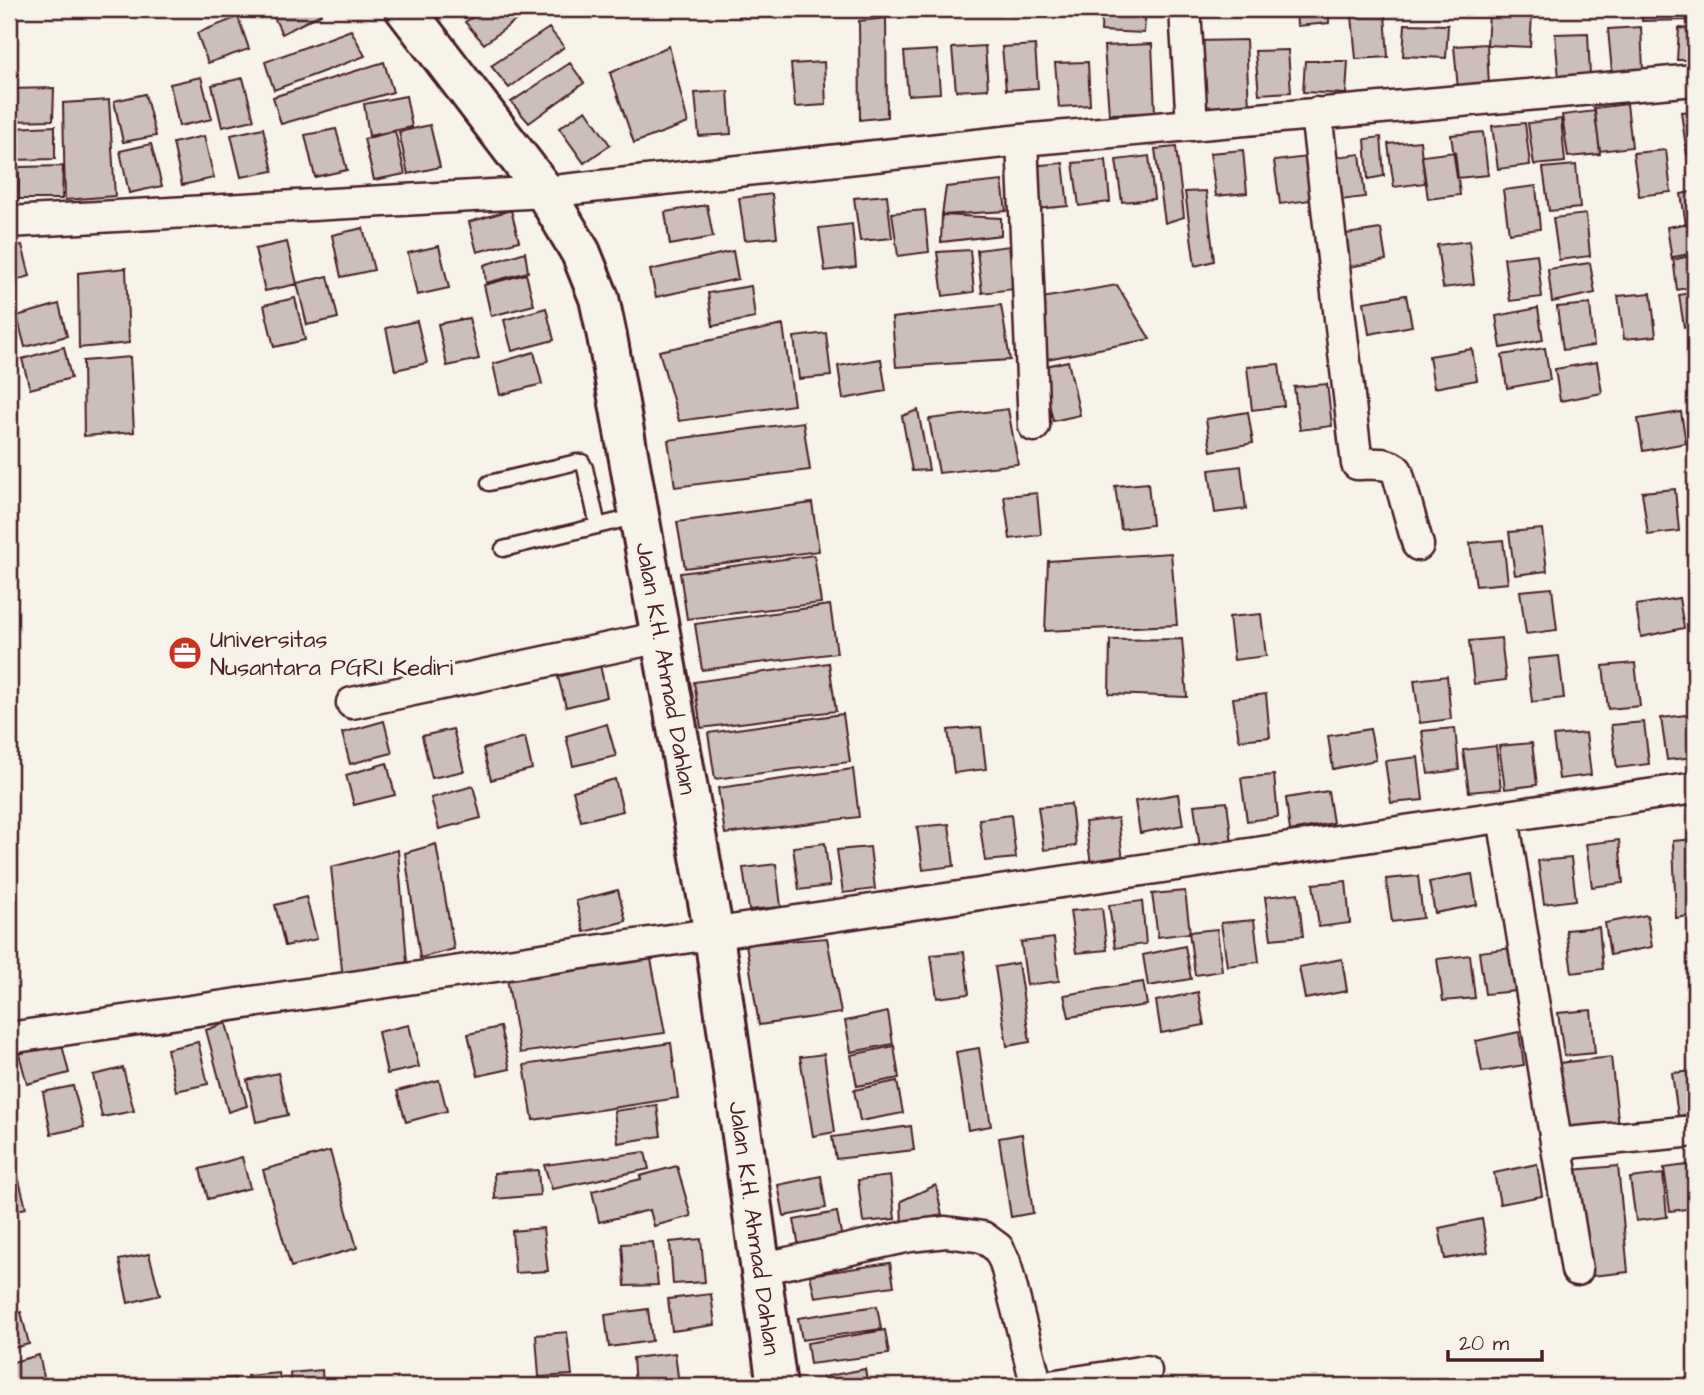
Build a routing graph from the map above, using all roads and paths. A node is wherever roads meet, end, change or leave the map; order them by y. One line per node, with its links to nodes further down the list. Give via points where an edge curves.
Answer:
1 (405, 9): 7 (highway, Jalan K.H. Ahmad Dahlan)
2 (1185, 9): 5 (street)
3 (1695, 80): 4 (street)
4 (1316, 113): 5 (street); 13 (street, via 1357,464 1385,465 1398,471)
5 (1192, 125): 6 (street)
6 (1022, 140): 7 (street); 9 (street)
7 (545, 192): 8 (street); 11 (highway, Jalan K.H. Ahmad Dahlan, via 581,253 598,298)
8 (9, 222)
9 (1034, 426)
10 (489, 483): 12 (lane, via 582,462)
11 (639, 516): 12 (lane); 15 (highway, Jalan K.H. Ahmad Dahlan)
12 (598, 526): 14 (lane)
13 (1418, 545)
14 (503, 549)
15 (661, 637): 16 (street); 19 (highway, Jalan K.H. Ahmad Dahlan)
16 (352, 703)
17 (1695, 788): 18 (street)
18 (1503, 817): 19 (street); 22 (street)
19 (714, 935): 20 (street); 23 (highway, Jalan K.H. Ahmad Dahlan)
20 (9, 1038)
21 (1695, 1131): 22 (street)
22 (1556, 1144): 24 (street)
23 (760, 1269): 26 (highway, Jalan K.H. Ahmad Dahlan); 27 (street, via 911,1236 946,1232 983,1237 998,1248 1005,1262)
24 (1577, 1270)
25 (1146, 1370): 28 (street)
26 (777, 1386)
27 (1038, 1386)
28 (1051, 1386)

